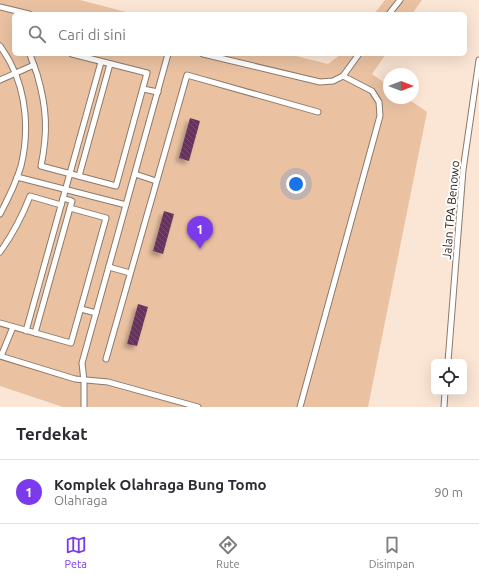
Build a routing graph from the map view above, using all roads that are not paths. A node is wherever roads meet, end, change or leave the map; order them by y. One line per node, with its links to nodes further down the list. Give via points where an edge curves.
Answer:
1 (400, 0): 4 (lane)
2 (0, 7): 3 (lane)
3 (21, 12)
4 (391, 12)
5 (0, 46): 15 (lane)
6 (31, 56): 14 (lane)
7 (85, 56): 12 (lane)
8 (167, 56): 19 (lane)
9 (211, 56): 16 (lane, via 320,82 334,81)
10 (357, 56): 16 (lane)
11 (479, 60): 43 (lane, Jalan TPA Benowo, via 463,170)
12 (101, 62): 13 (lane); 21 (lane)
13 (110, 64): 18 (lane, via 147,73); 23 (lane)
14 (34, 65): 15 (lane); 21 (lane, via 46,121 46,144 40,166)
15 (15, 73): 17 (lane); 24 (lane, via 26,119 26,143)
16 (342, 76): 48 (lane, via 372,91 379,102 380,116)
17 (0, 80)
18 (142, 89): 19 (lane); 23 (lane, via 116,186)
19 (158, 92): 22 (lane)
20 (318, 112): 25 (lane, via 187,75)
21 (70, 174): 23 (lane); 26 (lane)
22 (135, 174): 25 (lane); 29 (lane)
23 (79, 176)
24 (17, 177): 26 (lane); 31 (lane)
25 (156, 181): 34 (lane)
26 (66, 189): 27 (lane); 29 (lane)
27 (63, 198): 28 (lane); 30 (lane, via 72,201)
28 (61, 205): 32 (lane, via 30,196 12,236); 39 (lane)
29 (126, 205): 33 (lane)
30 (70, 208): 35 (lane, via 106,218); 40 (lane)
31 (0, 214)
32 (0, 252)
33 (109, 267): 34 (lane); 36 (lane)
34 (130, 273): 42 (lane)
35 (81, 309): 36 (lane); 40 (lane, via 71,343)
36 (96, 313): 44 (lane, via 82,363)
37 (0, 323): 38 (lane)
38 (13, 327): 39 (lane); 41 (lane)
39 (26, 330): 40 (lane)
40 (35, 333)
41 (0, 356): 44 (lane)
42 (106, 359)
43 (448, 359)
44 (84, 381): 46 (lane); 47 (lane, via 108,382)
45 (445, 395): 49 (lane)
46 (84, 407)
47 (198, 407)
48 (300, 407)
49 (444, 407)

